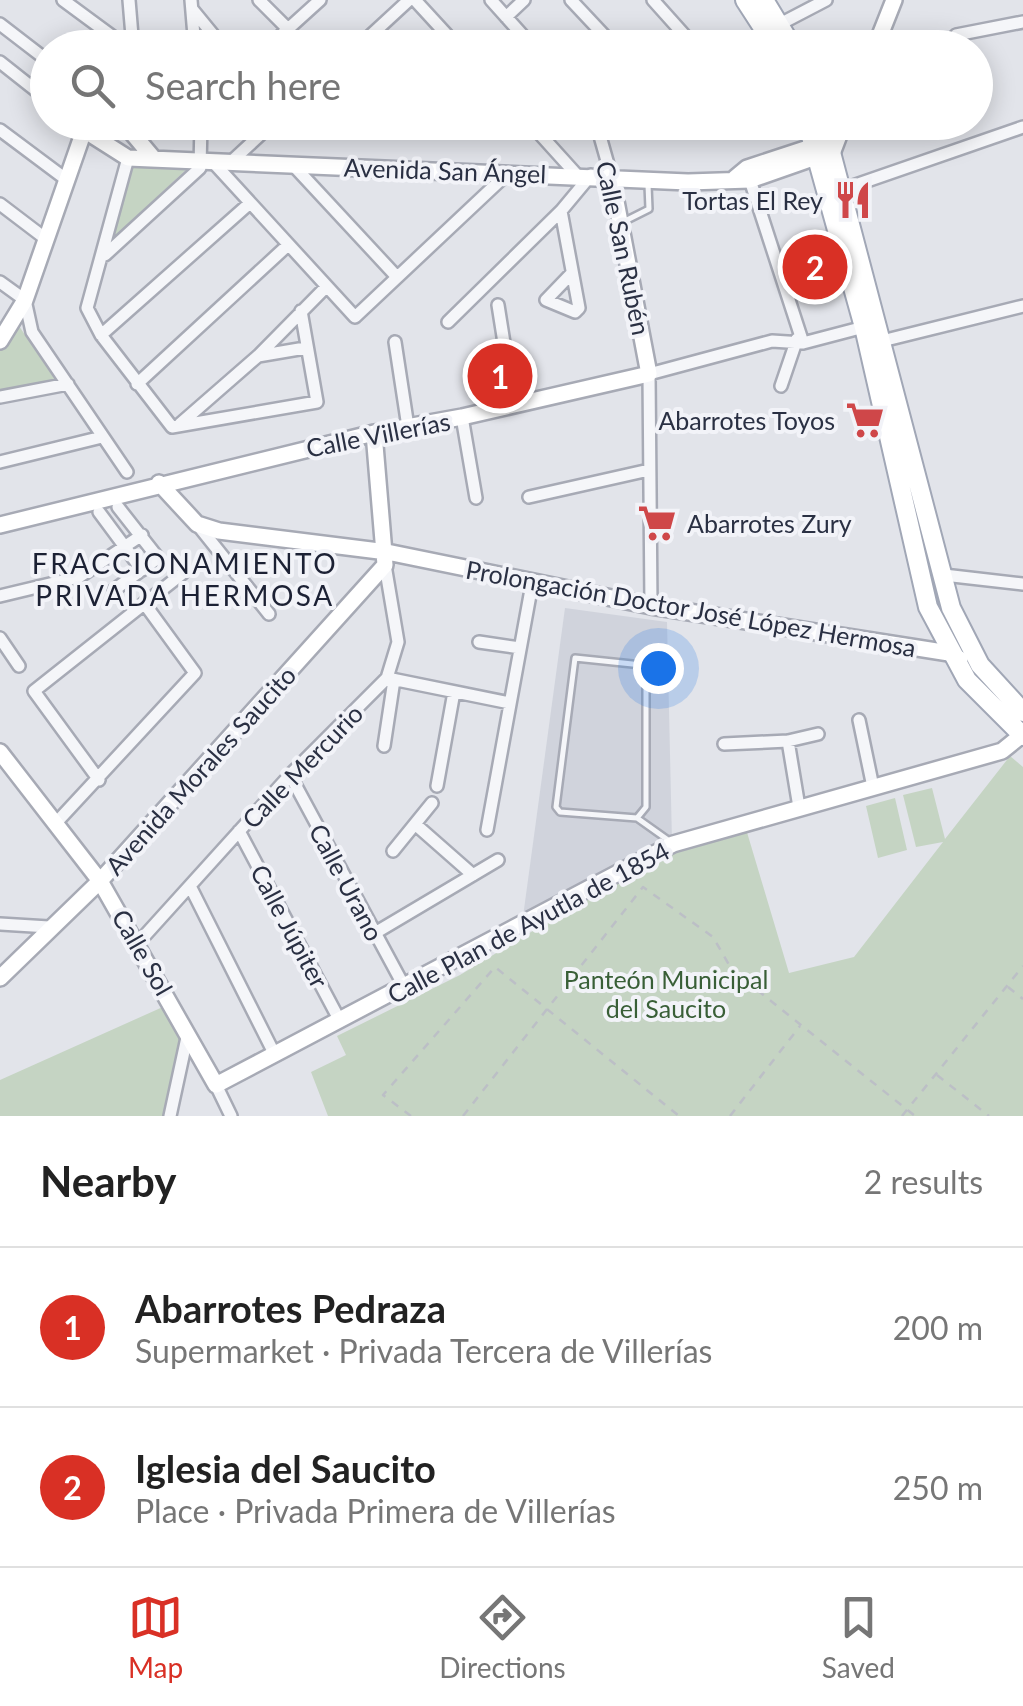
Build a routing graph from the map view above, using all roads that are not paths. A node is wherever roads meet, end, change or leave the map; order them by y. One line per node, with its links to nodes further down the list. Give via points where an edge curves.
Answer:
1 (63, 0): 21 (street)
2 (129, 0): 22 (street)
3 (259, 0): 25 (street)
4 (320, 0): 25 (street)
5 (412, 0): 26 (street); 27 (street)
6 (492, 0): 17 (street)
7 (524, 0): 17 (street)
8 (572, 0): 29 (street)
9 (653, 0): 30 (street)
10 (745, 0): 31 (main road)
11 (764, 0): 20 (main road)
12 (795, 0): 16 (street)
13 (826, 0): 16 (street)
14 (894, 0): 33 (main road)
15 (192, 5): 23 (street); 24 (street)
16 (801, 13): 20 (street)
17 (506, 17): 28 (street)
18 (1023, 22): 34 (street)
19 (0, 24): 35 (street)
20 (780, 24): 32 (main road)
21 (105, 30)
22 (130, 30)
23 (194, 30)
24 (211, 30)
25 (288, 30)
26 (378, 30)
27 (441, 30)
28 (518, 30)
29 (600, 30)
30 (680, 30)
31 (764, 30)
32 (783, 30)
33 (882, 30)
34 (982, 30)
35 (30, 47)
36 (0, 62): 37 (street)
37 (30, 86)
38 (1023, 127): 40 (street)
39 (0, 130): 60 (street)
40 (993, 137)
41 (78, 140): 60 (main road)
42 (103, 140): 50 (main road)
43 (142, 140): 51 (main road)
44 (204, 140): 53 (street)
45 (255, 140): 52 (street)
46 (547, 140): 56 (street)
47 (601, 140): 57 (street, Calle San Rubén)
48 (828, 140): 59 (main road, Avenida San Ángel); 61 (main road); 78 (main road)
49 (985, 140): 61 (street)
50 (128, 158): 51 (main road, Avenida San Ángel); 68 (street)
51 (154, 158): 53 (main road, Avenida San Ángel)
52 (233, 160): 53 (main road, Avenida San Ángel); 54 (main road, Avenida San Ángel)
53 (208, 162): 62 (street); 68 (street)
54 (294, 165): 55 (main road, Avenida San Ángel); 70 (street)
55 (508, 173): 56 (main road, Avenida San Ángel); 70 (street)
56 (584, 174): 57 (main road, Avenida San Ángel); 64 (street)
57 (611, 176): 58 (main road, Avenida San Ángel); 65 (main road, Calle San Rubén)
58 (648, 178): 59 (main road, Avenida San Ángel); 65 (lane, via 649,209)
59 (743, 179): 81 (street)
60 (67, 180): 66 (main road)
61 (841, 190): 82 (main road)
62 (250, 203): 67 (street); 79 (street)
63 (0, 204): 66 (street)
64 (561, 211): 69 (street); 77 (street)
65 (620, 223): 86 (main road, Calle San Rubén)
66 (46, 239): 73 (main road)
67 (288, 244): 72 (street); 88 (street)
68 (104, 255): 79 (street, via 87,308)
69 (572, 273)
70 (397, 277): 72 (street, via 355,317)
71 (0, 282): 73 (street)
72 (326, 286): 76 (street)
73 (25, 300): 80 (main road); 87 (street, via 32,332)
74 (498, 305): 91 (street)
75 (1023, 306): 82 (street)
76 (301, 311): 84 (street); 85 (street)
77 (448, 322)
78 (864, 327): 81 (street, Calle Villerías); 123 (main road, via 928,607)
79 (102, 335): 88 (street)
80 (0, 341)
81 (800, 341): 86 (street, Calle Villerías, via 772,341); 89 (street)
82 (882, 341): 112 (main road)
83 (396, 342): 94 (street)
84 (305, 348): 85 (street); 93 (street, via 318,402)
85 (258, 356): 93 (street)
86 (649, 374): 91 (main road, Calle Villerías); 98 (street)
87 (68, 384): 90 (street); 96 (street)
88 (138, 384): 93 (street)
89 (780, 386)
90 (0, 397)
91 (514, 406): 92 (main road, Calle Villerías)
92 (462, 418): 94 (main road, Calle Villerías); 102 (street)
93 (177, 427)
94 (408, 427): 95 (main road, Calle Villerías)
95 (374, 433): 100 (main road, Calle Villerías); 109 (main road)
96 (102, 437): 97 (street); 99 (street)
97 (0, 462)
98 (649, 470): 101 (street); 118 (street)
99 (127, 472)
100 (159, 483): 105 (main road); 106 (main road, Calle Villerías)
101 (529, 497)
102 (476, 498)
103 (118, 507): 107 (street)
104 (99, 512): 108 (street)
105 (197, 524): 109 (main road, Prolongación Doctor José López Hermosa); 119 (street)
106 (0, 525)
107 (142, 536): 108 (street); 110 (street, via 158,558)
108 (126, 550): 110 (street); 116 (street, via 79,577)
109 (386, 558): 113 (main road, Prolongación Doctor José López Hermosa); 125 (street, via 398,642); 152 (main road, Avenida Morales Saucito)
110 (142, 570): 115 (street)
111 (183, 573): 117 (street)
112 (944, 575): 114 (street); 126 (main road, via 951,608)
113 (532, 584): 118 (main road, Prolongación Doctor José López Hermosa); 122 (street)
114 (1023, 584)
115 (114, 590)
116 (0, 596)
117 (144, 602): 138 (street, via 195,672); 138 (street, via 34,691)
118 (651, 606): 123 (main road, Prolongación Doctor José López Hermosa)
119 (269, 614)
120 (0, 638): 124 (street)
121 (479, 642): 122 (street)
122 (520, 648): 128 (street)
123 (949, 653): 126 (main road, Prolongación Doctor José López Hermosa); 132 (main road)
124 (19, 666)
125 (391, 679): 127 (street); 135 (street); 137 (street, Calle Mercurio)
126 (999, 686): 129 (main road)
127 (454, 692): 128 (street); 139 (street)
128 (510, 703): 146 (street)
129 (1023, 712)
130 (859, 720): 140 (street)
131 (818, 734): 133 (street)
132 (1023, 735): 140 (main road, Calle Plan de Ayutla de 1854, via 1002,752)
133 (788, 741): 134 (street); 142 (street)
134 (724, 744)
135 (384, 746)
136 (0, 752): 144 (main road, Calle Sol)
137 (290, 776): 147 (street, Calle Mercurio); 156 (street, Calle Urano)
138 (99, 780): 144 (street)
139 (437, 786)
140 (873, 786): 142 (main road, Calle Plan de Ayutla de 1854)
141 (432, 803): 145 (street)
142 (799, 808): 148 (main road, Calle Plan de Ayutla de 1854)
143 (636, 818): 143 (lane, via 556,807 575,658 642,666 646,674 646,807); 148 (lane)
144 (55, 824): 152 (main road, Calle Sol)
145 (415, 824): 149 (street); 151 (street)
146 (487, 830)
147 (239, 831): 153 (street, Calle Mercurio); 160 (street, Calle Júpiter)
148 (673, 844): 159 (main road, Calle Plan de Ayutla de 1854)
149 (393, 851)
150 (498, 860): 151 (street)
151 (473, 875): 156 (street)
152 (100, 881): 155 (main road, Avenida Morales Saucito); 157 (main road, Calle Sol)
153 (190, 886): 157 (street, Calle Mercurio); 162 (street)
154 (0, 924): 155 (street)
155 (50, 927): 158 (main road, Avenida Morales Saucito)
156 (375, 933): 159 (street, Calle Urano)
157 (139, 942): 161 (main road, Calle Sol)
158 (0, 978)
159 (405, 988): 160 (main road, Calle Plan de Ayutla de 1854)
160 (340, 1022): 162 (main road, Calle Plan de Ayutla de 1854)
161 (188, 1033): 163 (main road, Calle Sol); 164 (street)
162 (275, 1055): 163 (main road, Calle Plan de Ayutla de 1854)
163 (216, 1085): 165 (street, Calle Sol)
164 (170, 1116)
165 (231, 1116)

